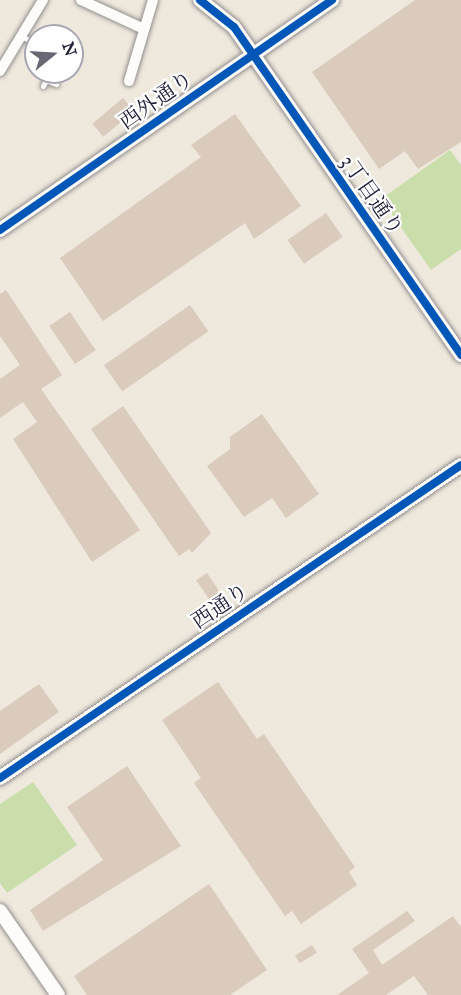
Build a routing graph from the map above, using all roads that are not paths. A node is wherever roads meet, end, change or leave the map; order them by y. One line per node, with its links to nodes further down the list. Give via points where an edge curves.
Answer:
1 (43, 0): 8 (street)
2 (81, 0): 7 (street)
3 (153, 0): 7 (street)
4 (200, 0): 9 (street, 3丁目通り, via 220,12)
5 (332, 0): 6 (street, 西外通り)
6 (317, 4): 9 (street, 西外通り)
7 (144, 29): 11 (street)
8 (23, 37): 10 (street)
9 (253, 55): 12 (street, 西外通り); 13 (street, 3丁目通り)
10 (0, 71)
11 (129, 81)
12 (0, 230)
13 (461, 355)
14 (461, 465): 15 (street, 西通り)
15 (0, 778)
16 (0, 911): 17 (street)
17 (58, 995)

